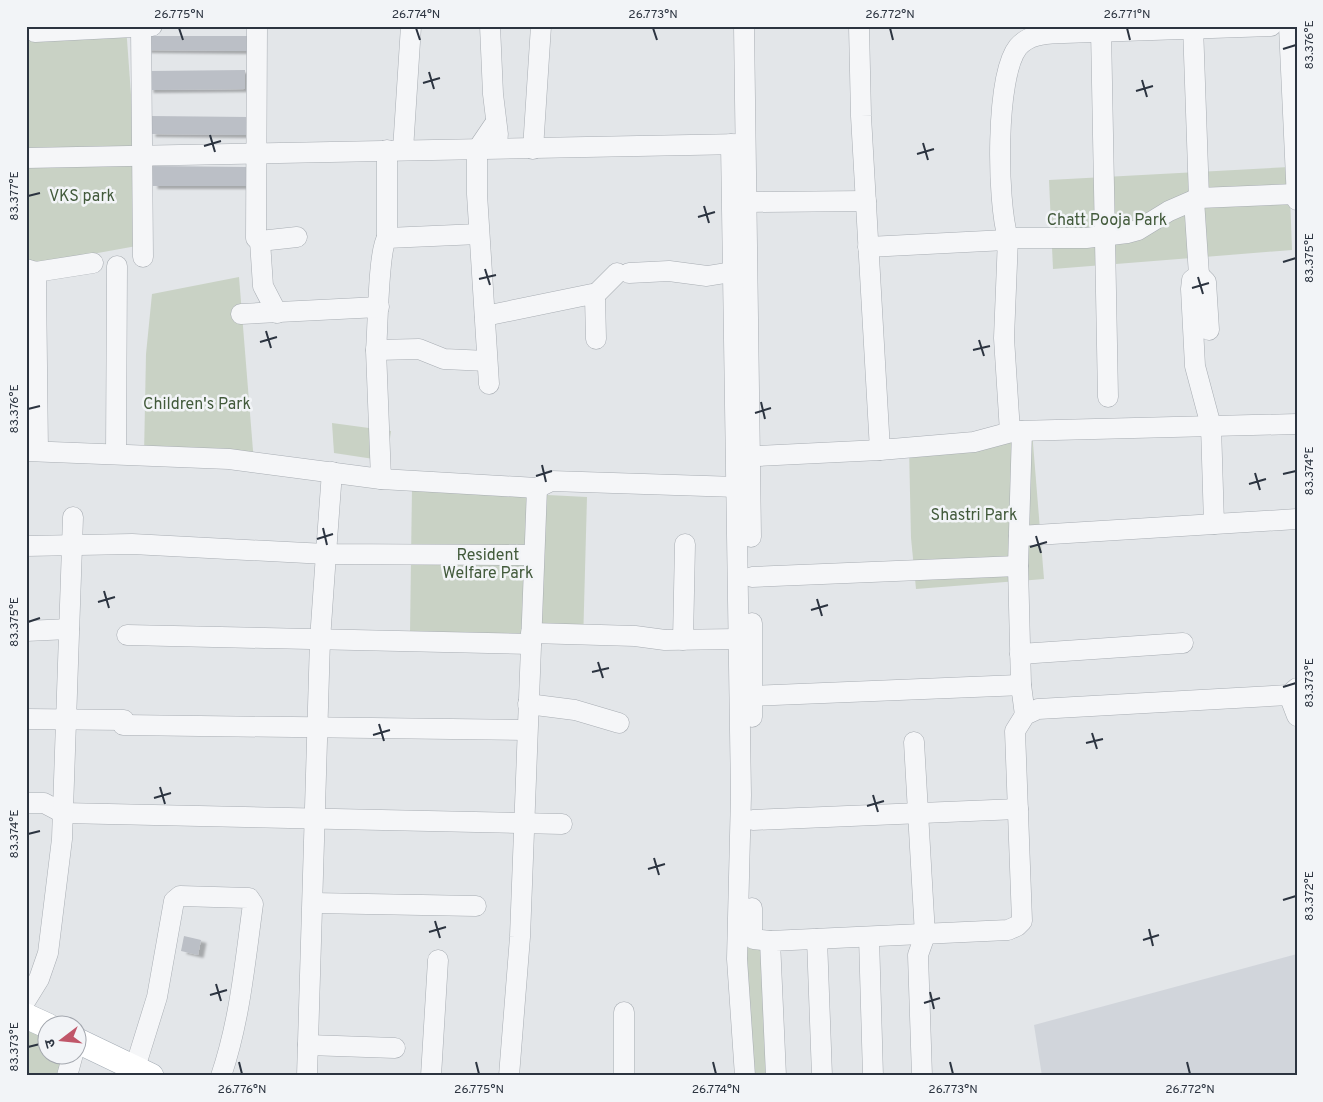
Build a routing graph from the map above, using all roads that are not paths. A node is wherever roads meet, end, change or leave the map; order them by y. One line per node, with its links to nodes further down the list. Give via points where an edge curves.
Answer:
1 (153, 26): 9 (street)
2 (258, 26): 20 (street)
3 (411, 26): 17 (street)
4 (490, 26): 14 (street)
5 (541, 26): 16 (street)
6 (744, 26): 15 (street)
7 (859, 26): 26 (street)
8 (1271, 26): 10 (street)
9 (140, 27): 12 (street); 21 (street)
10 (1193, 28): 11 (street); 24 (street)
11 (1101, 30): 29 (street); 32 (street, via 1032,36 1019,46 1010,60 1000,128 1003,222)
12 (34, 32)
13 (1292, 37): 23 (street)
14 (496, 122): 18 (street); 19 (street)
15 (739, 144): 16 (street); 27 (street); 39 (street)
16 (533, 149): 19 (street)
17 (395, 150): 18 (street); 20 (street); 31 (street)
18 (477, 150): 19 (street); 28 (street)
19 (500, 150)
20 (256, 153): 21 (street); 33 (street, via 256,238)
21 (142, 155): 22 (street); 35 (street)
22 (26, 158)
23 (1296, 194): 24 (street); 25 (street)
24 (1196, 199): 29 (street, via 1138,230); 40 (street)
25 (1297, 200)
26 (866, 201): 27 (street); 34 (street)
27 (748, 202): 58 (street)
28 (479, 234): 31 (street); 45 (street)
29 (1105, 236): 32 (street); 51 (street)
30 (298, 237): 33 (street)
31 (388, 238): 42 (street, via 384,242)
32 (1007, 239): 34 (street); 54 (street, via 1004,338)
33 (260, 241): 43 (street, via 263,286)
34 (868, 247): 55 (street)
35 (142, 257)
36 (93, 263): 38 (street)
37 (117, 266): 57 (street)
38 (31, 270): 56 (street)
39 (732, 272): 41 (street, via 707,276 668,271 623,273); 58 (street)
40 (1199, 275): 46 (street, via 1206,282); 53 (street, via 1192,280 1190,289 1194,366)
41 (595, 295): 45 (street); 47 (street)
42 (379, 308): 43 (street); 48 (street)
43 (277, 313): 44 (street)
44 (241, 314)
45 (485, 316): 49 (street)
46 (1209, 330)
47 (596, 339)
48 (376, 350): 49 (street, via 419,349 444,359); 60 (street)
49 (488, 361): 50 (street)
50 (489, 384)
51 (1108, 397)
52 (1297, 424): 53 (street)
53 (1211, 426): 54 (street); 65 (street)
54 (1016, 432): 55 (street, via 974,442); 66 (street)
55 (880, 450): 58 (street)
56 (32, 451): 57 (street)
57 (116, 454): 59 (street, via 229,459)
58 (743, 456): 61 (street); 73 (street)
59 (332, 472): 60 (street); 70 (street)
60 (381, 479): 62 (street)
61 (737, 487): 62 (street, via 551,481); 78 (street)
62 (537, 488): 71 (street)
63 (73, 517): 68 (street)
64 (1297, 519): 65 (street)
65 (1214, 524): 66 (street)
66 (1019, 536): 72 (street)
67 (685, 544): 80 (street)
68 (72, 545): 69 (street); 70 (street, via 132,544); 74 (street)
69 (26, 546)
70 (326, 554): 71 (street); 79 (street)
71 (534, 555): 77 (street)
72 (1018, 566): 73 (street); 82 (street)
73 (752, 577): 85 (street)
74 (69, 629): 75 (street); 90 (street)
75 (26, 631)
76 (127, 635): 79 (street)
77 (531, 639): 79 (street); 80 (street, via 634,636); 86 (street)
78 (738, 639): 80 (street); 123 (street, via 738,959)
79 (320, 640): 92 (street)
80 (683, 640)
81 (1183, 643): 82 (street)
82 (1020, 654): 83 (street)
83 (1021, 685): 85 (street); 87 (street)
84 (1293, 692): 87 (street, via 1038,709); 88 (street)
85 (752, 696): 100 (street)
86 (528, 704): 91 (street, via 574,710); 93 (street)
87 (1025, 715): 96 (street, via 1015,732)
88 (1297, 716)
89 (26, 719): 90 (street)
90 (66, 720): 92 (street); 97 (street)
91 (620, 724)
92 (318, 726): 93 (street); 99 (street)
93 (527, 730): 101 (street)
94 (914, 742): 98 (street)
95 (26, 803): 97 (street, via 44,804)
96 (1018, 809): 98 (street); 105 (street, via 1022,921 1008,930)
97 (63, 813): 99 (street); 110 (street, via 48,953 39,979)
98 (917, 813): 100 (street); 105 (street)
99 (316, 820): 101 (street); 103 (street)
100 (753, 820): 108 (street, via 752,933 754,939)
101 (524, 824): 102 (street); 121 (street, via 520,937)
102 (562, 824)
103 (313, 903): 104 (street); 114 (street)
104 (476, 906)
105 (925, 935): 106 (street); 127 (street, via 918,955)
106 (869, 937): 107 (street); 126 (street)
107 (817, 939): 108 (street); 125 (street)
108 (770, 941): 124 (street)
109 (438, 960): 120 (street)
110 (26, 1000)
111 (624, 1012): 122 (street)
112 (26, 1016): 113 (main road)
113 (38, 1021)
114 (308, 1045): 116 (street); 119 (street)
115 (88, 1046): 117 (main road)
116 (395, 1048)
117 (143, 1072): 118 (street, via 174,901 180,896 249,898 253,904 237,1018)
118 (221, 1076)
119 (307, 1076)
120 (431, 1076)
121 (508, 1076)
122 (624, 1076)
123 (745, 1076)
124 (776, 1076)
125 (822, 1076)
126 (872, 1076)
127 (922, 1076)

